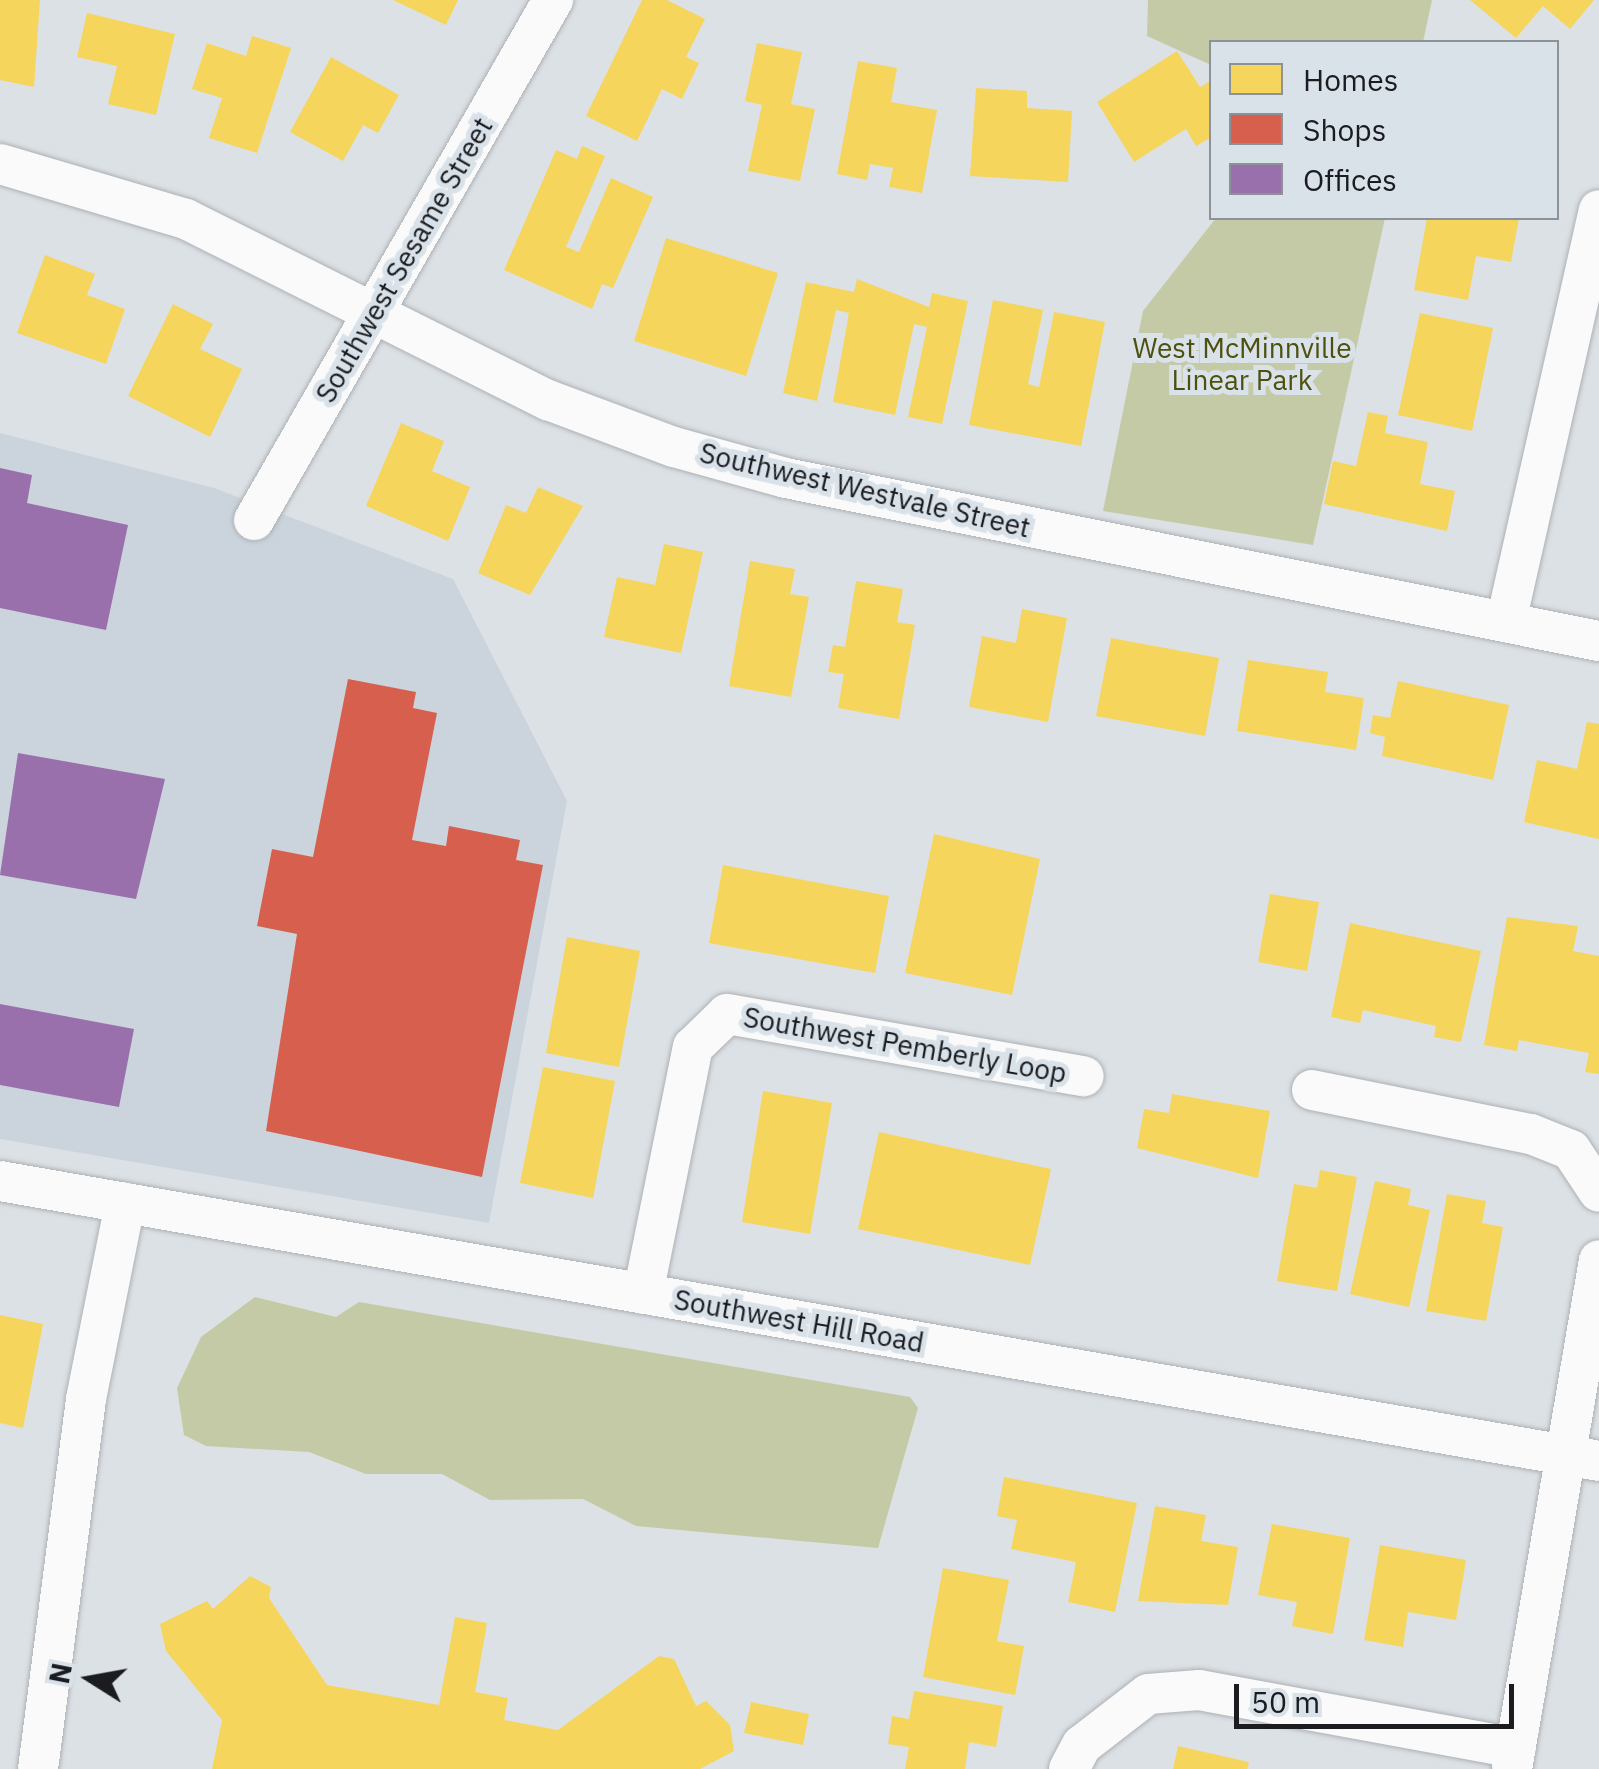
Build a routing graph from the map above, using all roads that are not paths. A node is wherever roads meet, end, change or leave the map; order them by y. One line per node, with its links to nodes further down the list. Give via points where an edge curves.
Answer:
1 (553, 0): 4 (street, Southwest Sesame Street)
2 (0, 164): 4 (street, Southwest Westvale Street, via 186,220)
3 (1599, 210): 6 (street)
4 (376, 310): 5 (street, Southwest Sesame Street); 6 (street, Southwest Westvale Street, via 548,400 692,452)
5 (254, 520)
6 (1506, 622): 7 (street, Southwest Westvale Street)
7 (1599, 641)
8 (1084, 1076): 14 (street, Southwest Pemberly Loop, via 726,1014 693,1047)
9 (1312, 1090): 11 (street, via 1532,1134 1571,1150)
10 (0, 1181): 12 (street, Southwest Hill Road)
11 (1599, 1192)
12 (124, 1203): 14 (street, Southwest Hill Road); 17 (street, via 86,1398)
13 (1599, 1260): 15 (street)
14 (643, 1294): 15 (street, Southwest Hill Road)
15 (1585, 1459): 16 (street)
16 (1514, 1759): 18 (street, via 1199,1690 1148,1694 1082,1745)
17 (38, 1769)
18 (1068, 1769)

